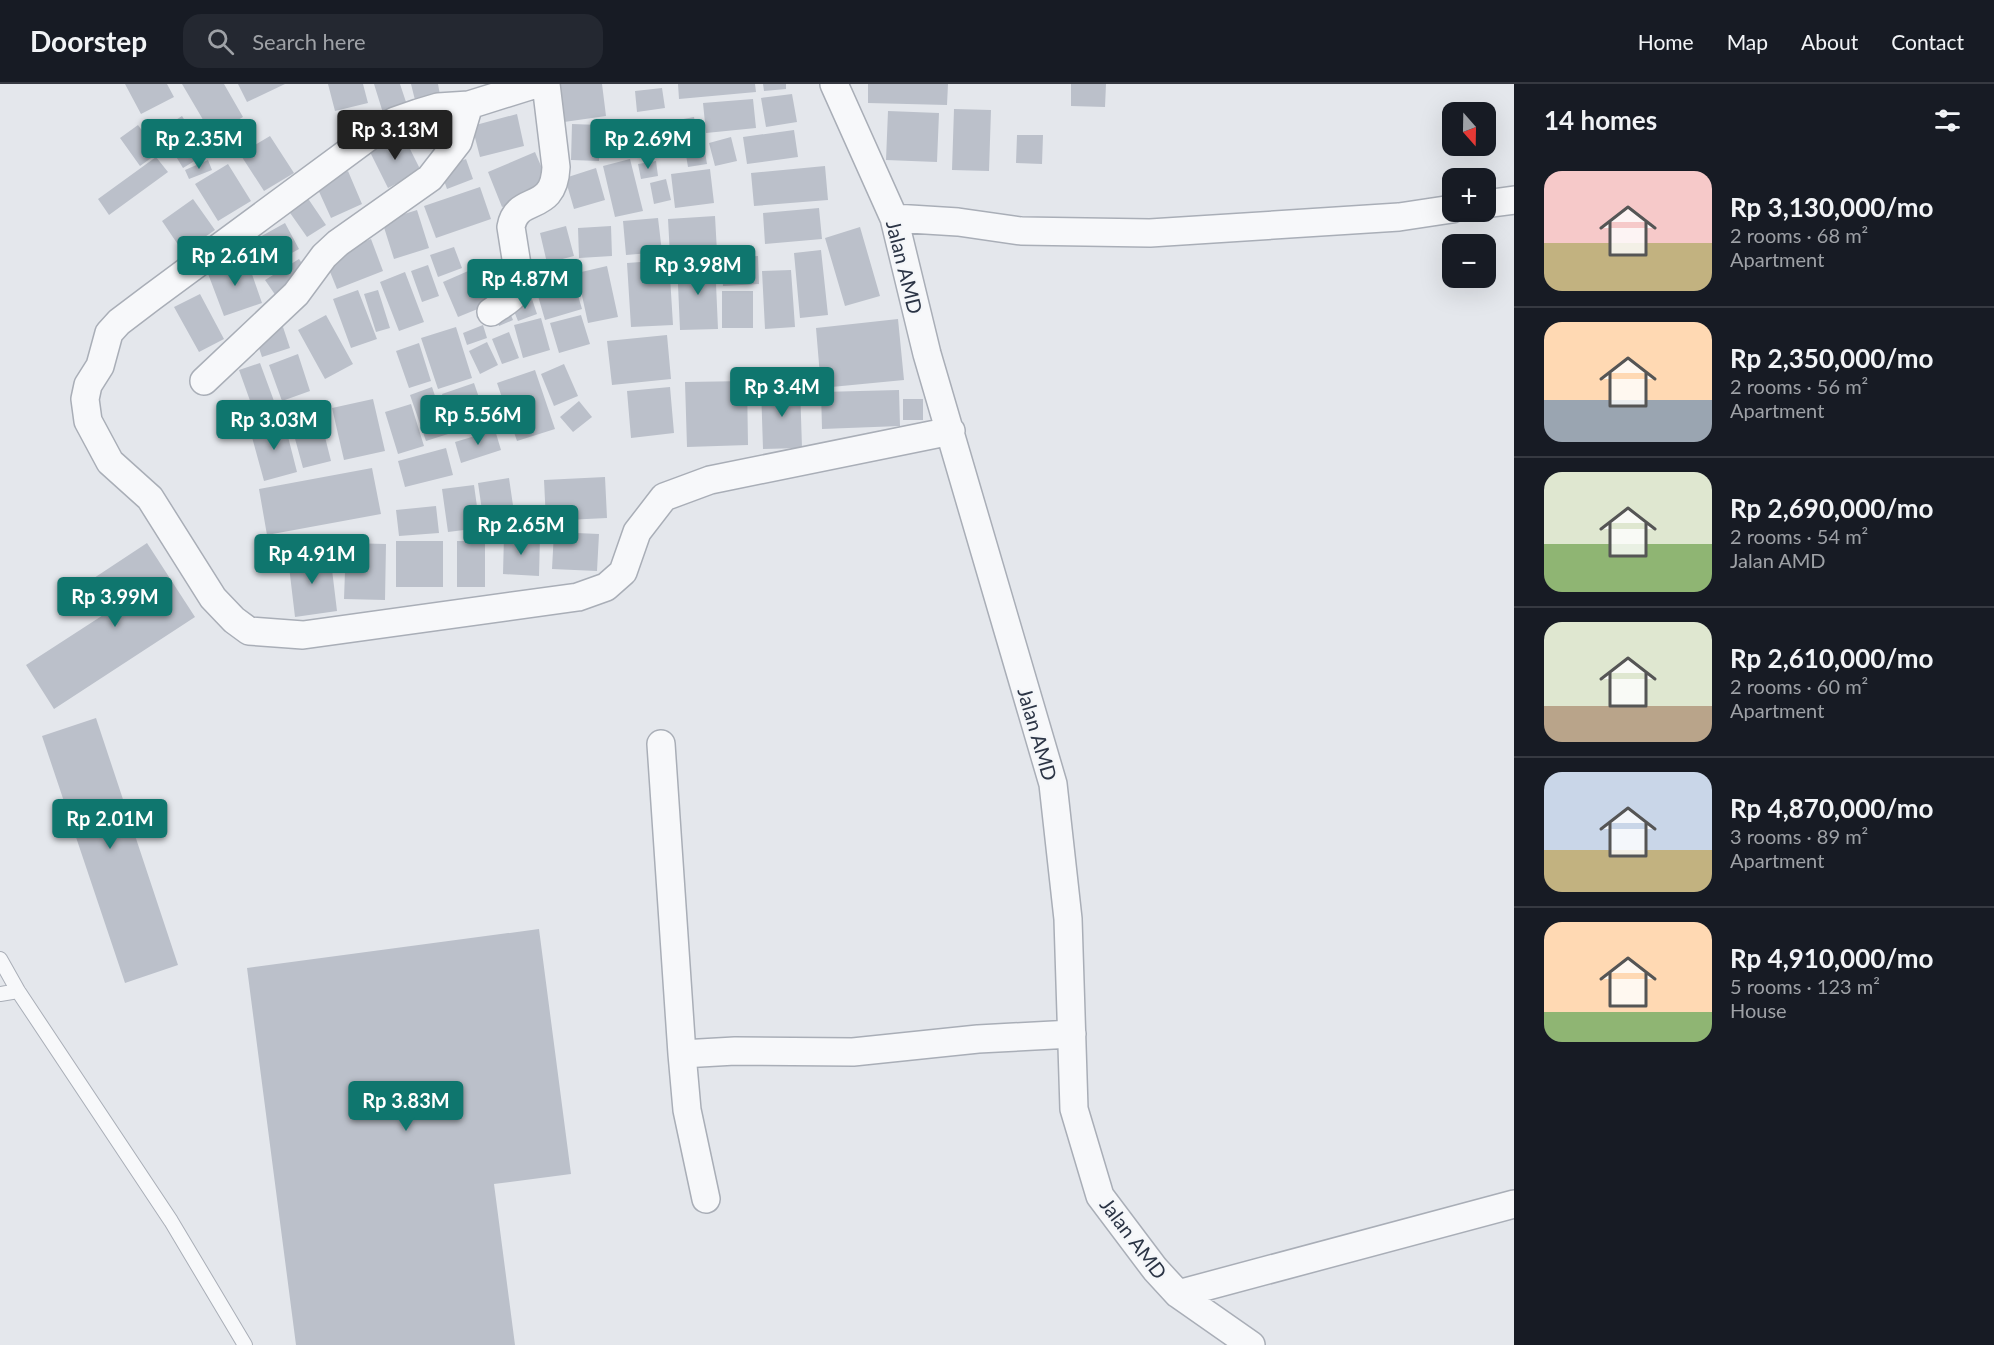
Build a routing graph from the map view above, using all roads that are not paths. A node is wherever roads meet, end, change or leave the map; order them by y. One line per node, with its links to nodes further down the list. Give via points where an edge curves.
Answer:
1 (536, 84): 4 (street)
2 (546, 84): 9 (street, via 556,180 552,191 512,218 520,284 518,292)
3 (834, 84): 8 (street, Jalan AMD)
4 (469, 105): 10 (street, via 458,142 430,178 338,243 296,294); 11 (street, via 438,107 395,121 374,133 119,322 107,339 100,366 88,385 88,421 110,462 150,498 213,598 249,631 303,635 578,597 606,587 623,572 637,532 664,497 711,480)
5 (1514, 200): 6 (street)
6 (1496, 202)
7 (1442, 211): 8 (street, via 1399,217 1150,233 1021,231)
8 (894, 218): 11 (street, Jalan AMD, via 927,354)
9 (490, 312)
10 (204, 381)
11 (951, 431): 16 (street, Jalan AMD, via 1053,784 1068,919)
12 (662, 744): 17 (street)
13 (0, 959): 14 (lane)
14 (18, 990): 15 (lane); 21 (lane, via 171,1221)
15 (0, 994)
16 (1072, 1034): 17 (street, via 852,1052); 20 (street, Jalan AMD, via 1074,1108 1100,1196)
17 (682, 1054): 18 (street, via 687,1110)
18 (706, 1199)
19 (1514, 1204): 20 (street)
20 (1178, 1294): 22 (street, Jalan AMD)
21 (245, 1345)
22 (1250, 1345)

